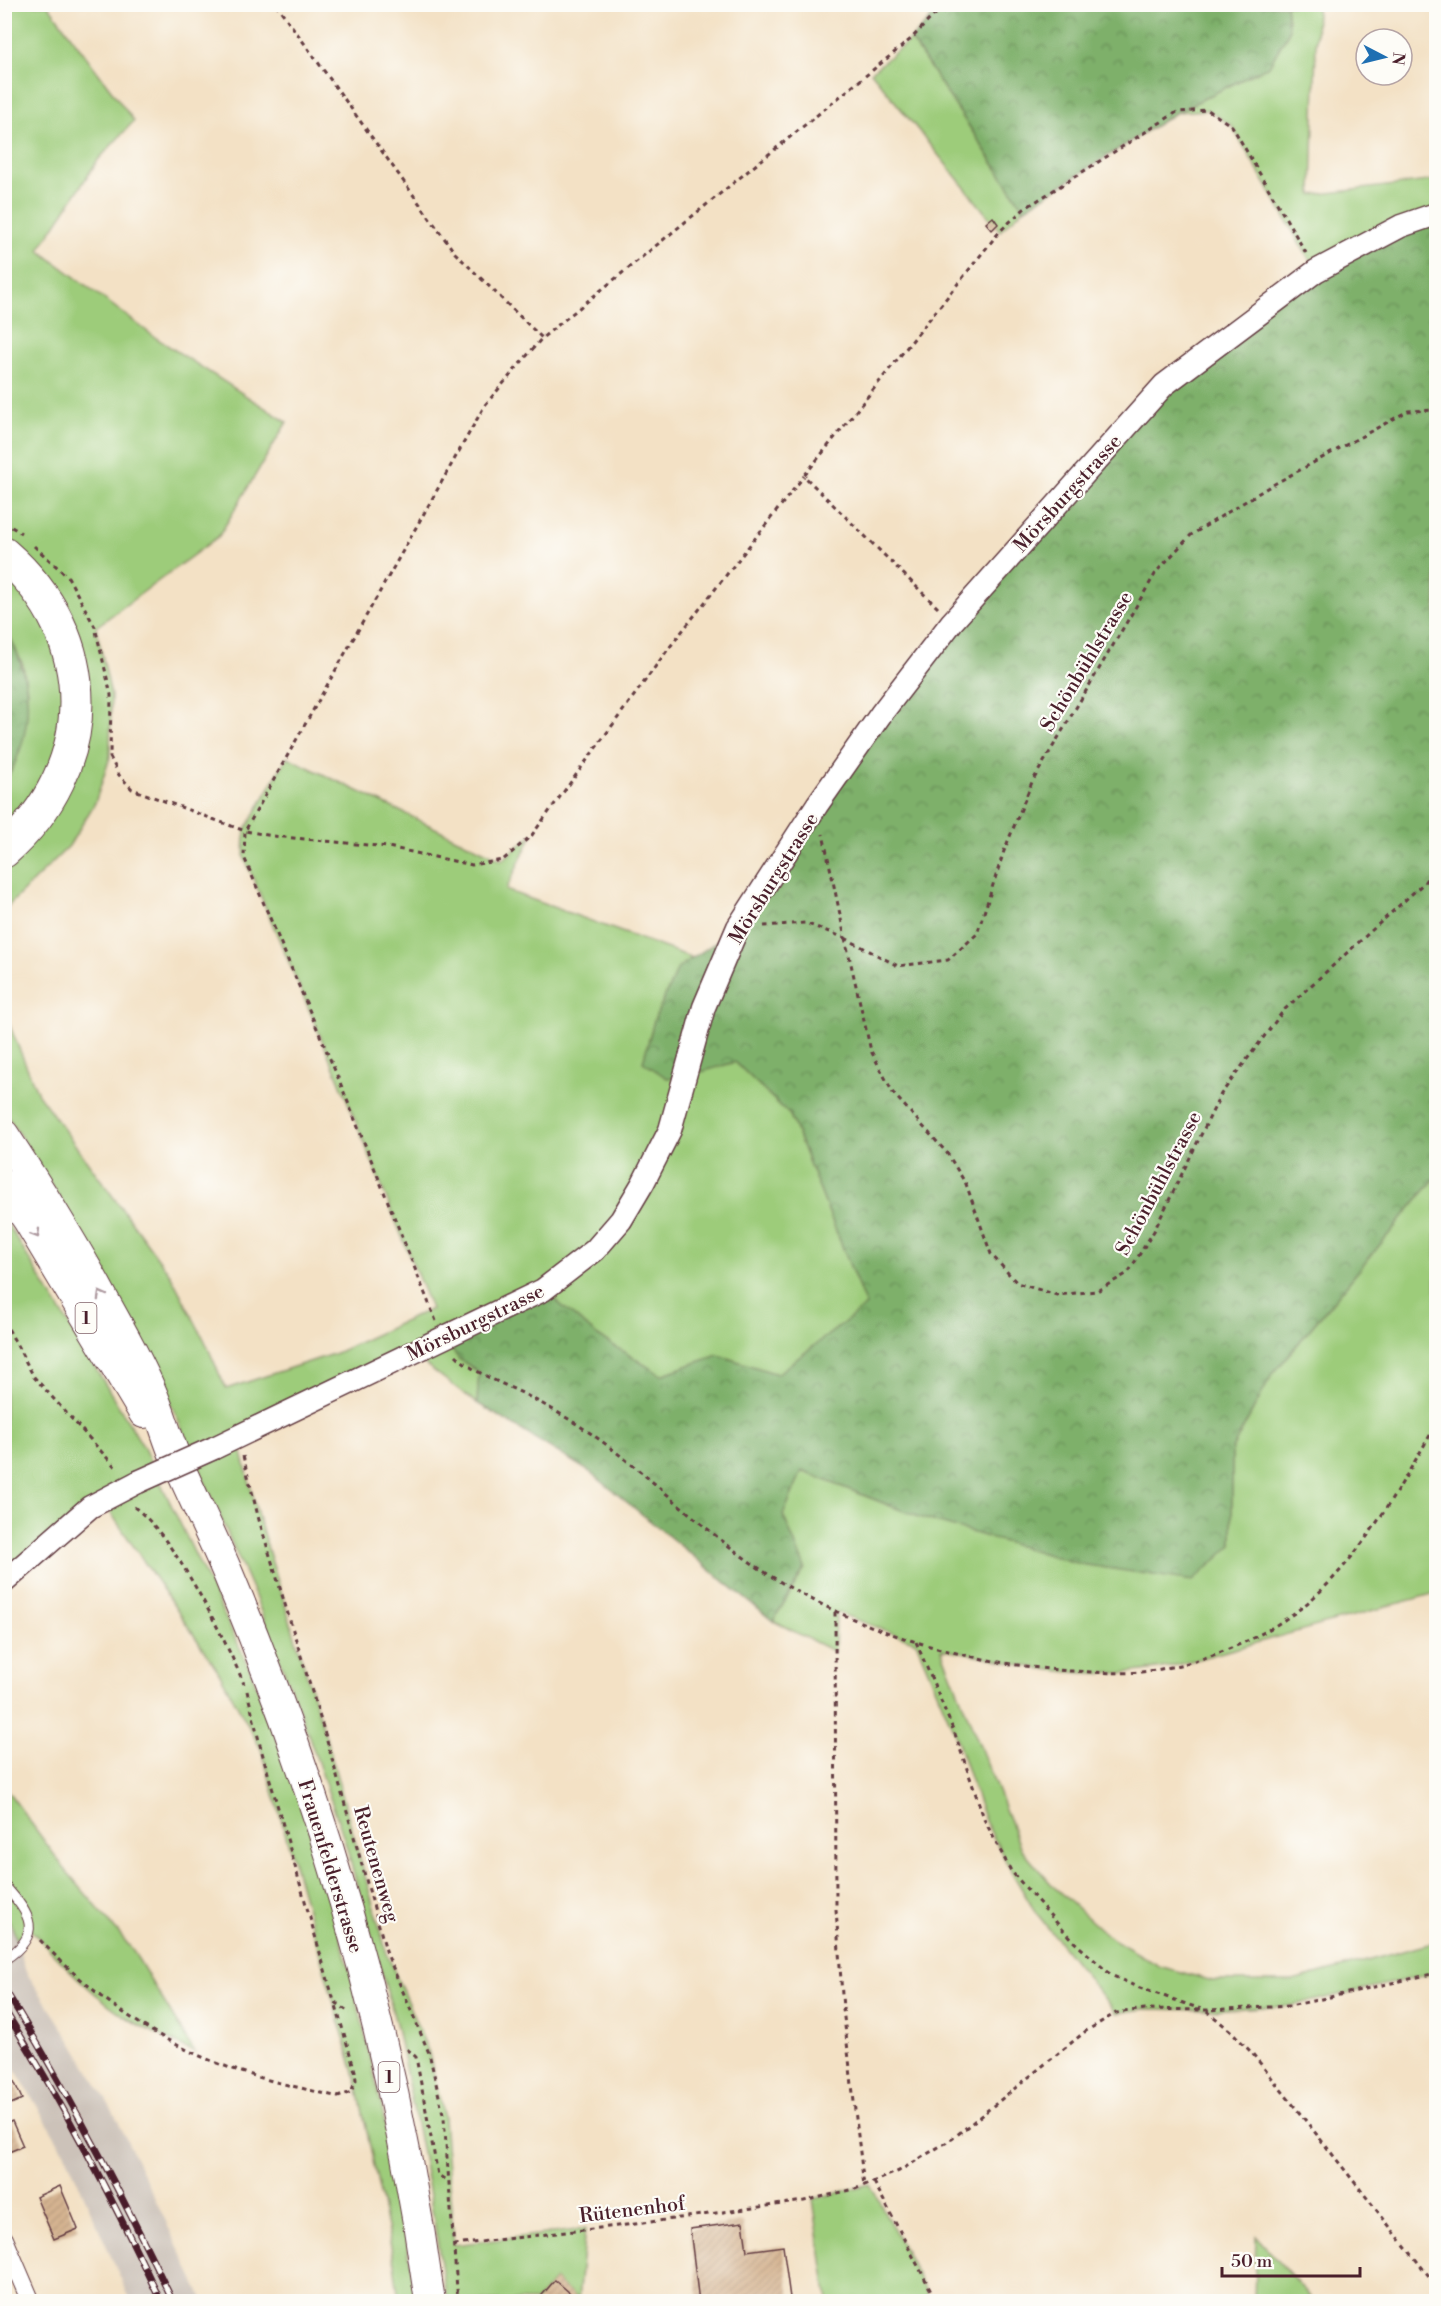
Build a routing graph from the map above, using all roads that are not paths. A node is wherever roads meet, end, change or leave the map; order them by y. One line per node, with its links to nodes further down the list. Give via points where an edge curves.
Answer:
1 (1437, 214): 9 (street, Mörsburgstrasse, bridge, via 1401,226 1316,271 1164,385 952,622 817,805 738,927 704,1007 670,1130 621,1220 595,1250 543,1290 102,1500)
2 (19, 543): 5 (highway, via 32,580 54,613 72,662 77,699 73,739 60,779 39,815)
3 (4, 580): 4 (highway, via 28,608 45,642 55,678 56,705 52,743 41,774 25,801)
4 (4, 823)
5 (4, 851)
6 (4, 1135): 8 (main road, Frauenfelderstrasse / 1, one-way to 6, via 152,1392 130,1346 65,1228)
7 (4, 1185): 8 (main road, Frauenfelderstrasse / 1, one-way to 8, via 135,1402)
8 (171, 1449): 14 (main road, Frauenfelderstrasse / 1, via 229,1576 332,1856 405,2147)
9 (4, 1582)
10 (4, 1885): 11 (lane, via 24,1910 29,1929 23,1947)
11 (4, 1960)
12 (4, 2239): 13 (street)
13 (31, 2301)
14 (430, 2301)

